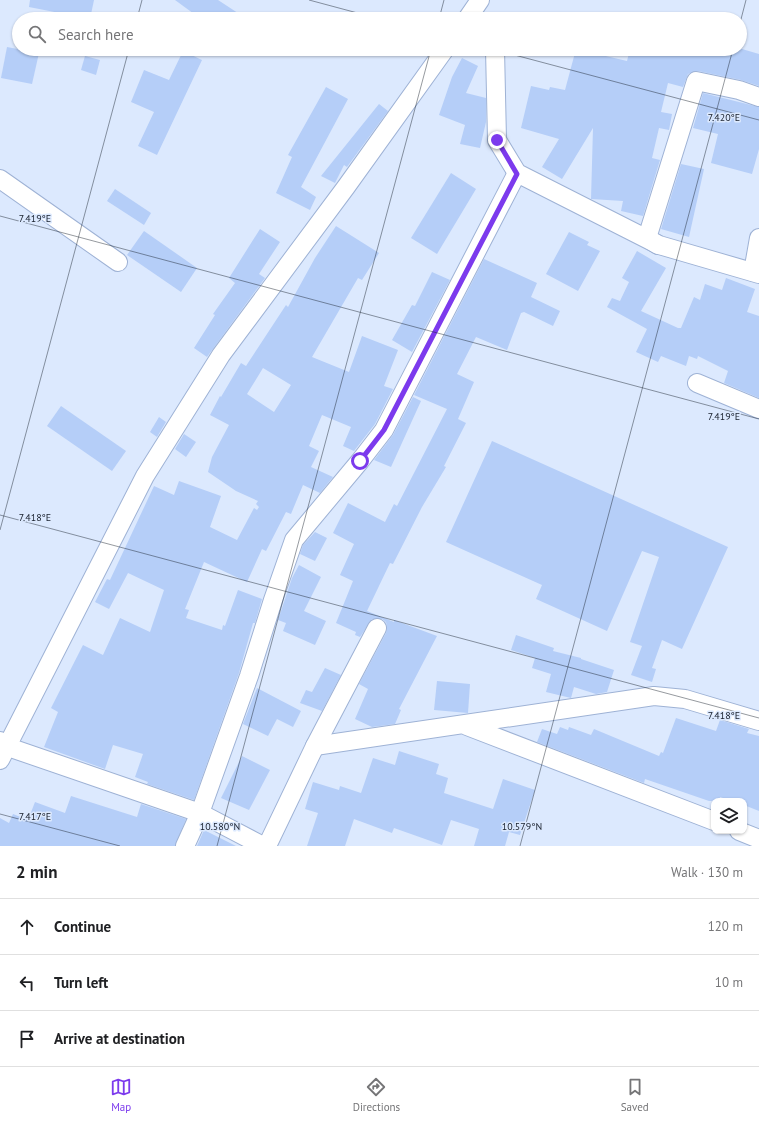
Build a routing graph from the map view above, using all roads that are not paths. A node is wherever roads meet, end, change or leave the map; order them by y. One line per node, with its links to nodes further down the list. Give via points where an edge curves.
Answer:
1 (480, 0): 2 (street)
2 (472, 12)
3 (440, 56): 18 (street, via 342,194 221,355 145,476)
4 (495, 56): 6 (street, via 497,140)
5 (759, 97): 9 (street, via 696,81 647,238)
6 (517, 174): 9 (street); 19 (street, via 384,430 294,540)
7 (0, 178): 10 (street)
8 (759, 238): 11 (street)
9 (658, 245): 11 (street)
10 (118, 262)
11 (756, 273)
12 (697, 383): 13 (street)
13 (759, 409)
14 (377, 628): 17 (street)
15 (759, 721): 16 (street, via 685,699 654,696)
16 (465, 726): 17 (street); 20 (street)
17 (315, 746): 25 (street)
18 (2, 749): 19 (street)
19 (200, 813): 23 (street); 24 (street)
20 (711, 820)
21 (746, 834): 22 (street)
22 (759, 839)
23 (185, 846)
24 (263, 846)
25 (267, 846)

